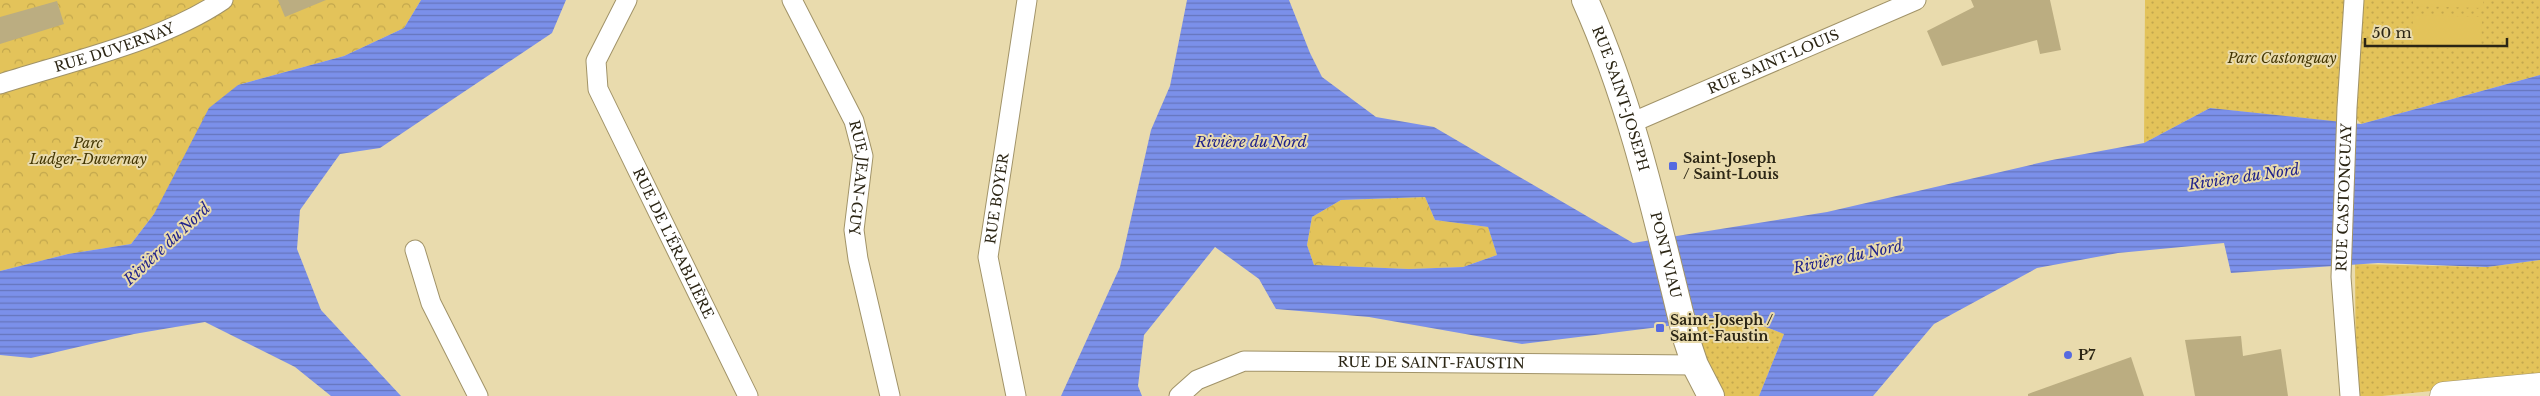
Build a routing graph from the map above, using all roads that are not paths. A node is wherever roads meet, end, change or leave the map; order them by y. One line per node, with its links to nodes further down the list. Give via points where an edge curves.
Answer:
1 (223, 0): 8 (street, RUE DUVERNAY, via 156,34)
2 (627, 0): 15 (street, RUE DE L'ÉRABLIÈRE, via 596,61 598,89)
3 (792, 0): 16 (street, RUE JEAN-GUY, via 854,121 863,156 854,230)
4 (1027, 0): 17 (street, RUE BOYER, via 988,257)
5 (1586, 0): 9 (street, RUE SAINT-JOSEPH, via 1606,46)
6 (1916, 0): 9 (street, RUE SAINT-LOUIS)
7 (2354, 0): 19 (street, RUE CASTONGUAY, via 2341,277)
8 (0, 84)
9 (1631, 123): 10 (street, RUE SAINT-JOSEPH)
10 (1651, 199): 12 (street, PONT VIAU)
11 (414, 250): 14 (street, via 431,302)
12 (1702, 386): 18 (street, RUE DE SAINT-FAUSTIN, via 1244,361 1197,380)
13 (2540, 387): 20 (main road)
14 (478, 396)
15 (748, 396)
16 (890, 396)
17 (1016, 396)
18 (1179, 396)
19 (2350, 396)
20 (2444, 396)

